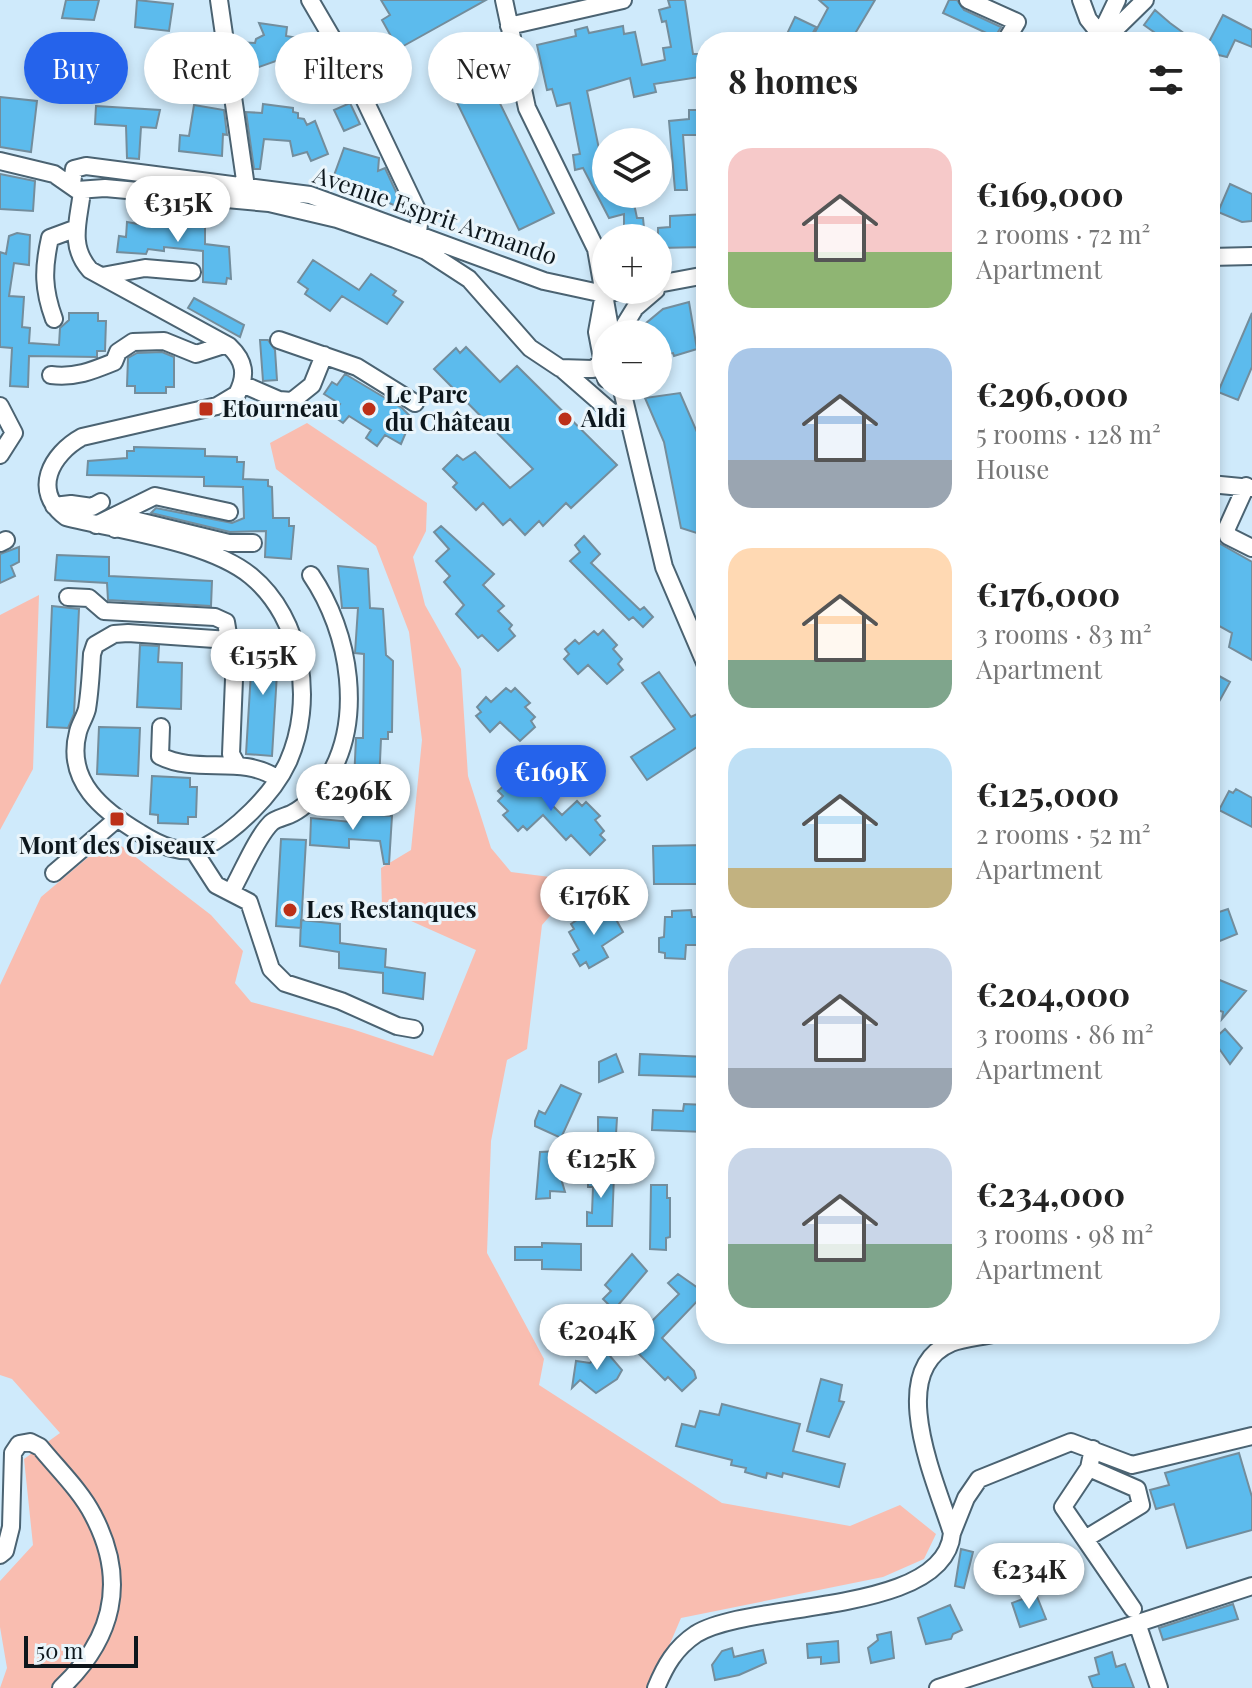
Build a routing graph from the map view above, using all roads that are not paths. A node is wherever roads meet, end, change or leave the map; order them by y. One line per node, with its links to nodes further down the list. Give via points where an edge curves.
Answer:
1 (219, 0): 16 (street)
2 (310, 0): 18 (street, via 348,65 420,216)
3 (504, 0): 9 (street)
4 (623, 0): 9 (street)
5 (968, 0): 10 (street, via 1017,22)
6 (1081, 0): 11 (street)
7 (1117, 0): 12 (street)
8 (1145, 0): 13 (street)
9 (509, 26): 19 (street, via 527,108)
10 (1011, 32)
11 (1097, 32)
12 (1104, 32)
13 (1112, 32)
14 (0, 161): 15 (street, Avenue Esprit Armando, via 33,167)
15 (77, 187): 16 (street, Avenue Esprit Armando, via 74,169 86,166); 17 (street); 33 (street, Avenue Esprit Armando, via 280,205 395,239 426,251 469,279)
16 (246, 187): 18 (street, Avenue Esprit Armando, via 310,195)
17 (77, 228): 23 (street, via 78,254); 28 (street, via 50,238 44,292)
18 (418, 232): 26 (street, Avenue Esprit Armando, via 544,281)
19 (592, 241)
20 (1252, 256): 21 (street)
21 (1220, 257)
22 (192, 272): 23 (street, via 145,268)
23 (102, 276): 31 (street)
24 (696, 277): 25 (street)
25 (672, 283)
26 (592, 291)
27 (640, 304): 29 (street)
28 (54, 319)
29 (628, 320)
30 (279, 340): 32 (street)
31 (224, 345): 37 (street, via 196,354 164,341 133,342 114,362 91,372); 38 (street, via 239,355)
32 (324, 355): 38 (street, via 312,385 292,401); 41 (street, via 378,377)
33 (545, 358): 34 (street); 36 (street, Avenue Esprit Armando)
34 (592, 361)
35 (592, 367): 36 (street)
36 (560, 368): 43 (street, Avenue Esprit Armando)
37 (51, 375)
38 (242, 384): 49 (street, via 237,394 217,406 67,445 50,465)
39 (612, 400): 43 (street)
40 (624, 400): 44 (street)
41 (415, 403)
42 (0, 406): 45 (street, via 14,433)
43 (617, 417): 44 (street)
44 (634, 449): 58 (street, via 664,567)
45 (0, 455)
46 (1220, 485): 47 (street)
47 (1249, 487): 54 (street, via 1227,528 1228,536)
48 (101, 502): 49 (street, via 92,507)
49 (54, 506): 51 (street, via 66,517)
50 (229, 512): 51 (street, via 155,496)
51 (96, 525): 52 (street)
52 (115, 529): 53 (street, via 130,519 229,543); 61 (street, via 233,564 275,602 296,647 302,679 298,729)
53 (253, 543)
54 (1252, 548)
55 (311, 575): 65 (street, via 332,612 344,655 349,686 345,733 323,786 295,813 271,822)
56 (68, 597): 57 (street, via 89,598 104,611 215,617 226,622)
57 (229, 640): 60 (street, via 235,654 231,754); 62 (street, via 128,633 95,645 76,764 88,790)
58 (696, 642)
59 (161, 727): 60 (street, via 160,756 221,766)
60 (236, 763): 61 (street)
61 (278, 779): 63 (street, via 212,843)
62 (117, 819): 63 (street, via 159,845); 64 (street)
63 (194, 851): 65 (street, via 216,885)
64 (54, 873)
65 (231, 892): 66 (street, via 249,902 271,969 285,983)
66 (414, 1029)
67 (949, 1344): 71 (street, via 921,1372 917,1386 919,1420)
68 (1252, 1436): 69 (street, via 1132,1465)
69 (1093, 1449): 70 (street); 71 (street, via 1071,1442 979,1479)
70 (1089, 1468): 72 (street, via 1063,1507); 72 (street, via 1137,1489 1141,1505)
71 (952, 1533): 78 (street, via 951,1548 923,1577 863,1598 715,1625 698,1633 672,1655)
72 (1085, 1539): 75 (street)
73 (0, 1555): 77 (street, via 11,1527 13,1453 19,1444 30,1442 40,1447 93,1513 110,1572 106,1625 94,1653)
74 (1252, 1586): 76 (street)
75 (1133, 1609)
76 (1138, 1626): 79 (street); 80 (street)
77 (61, 1688)
78 (656, 1688)
79 (938, 1688)
80 (1159, 1688)

